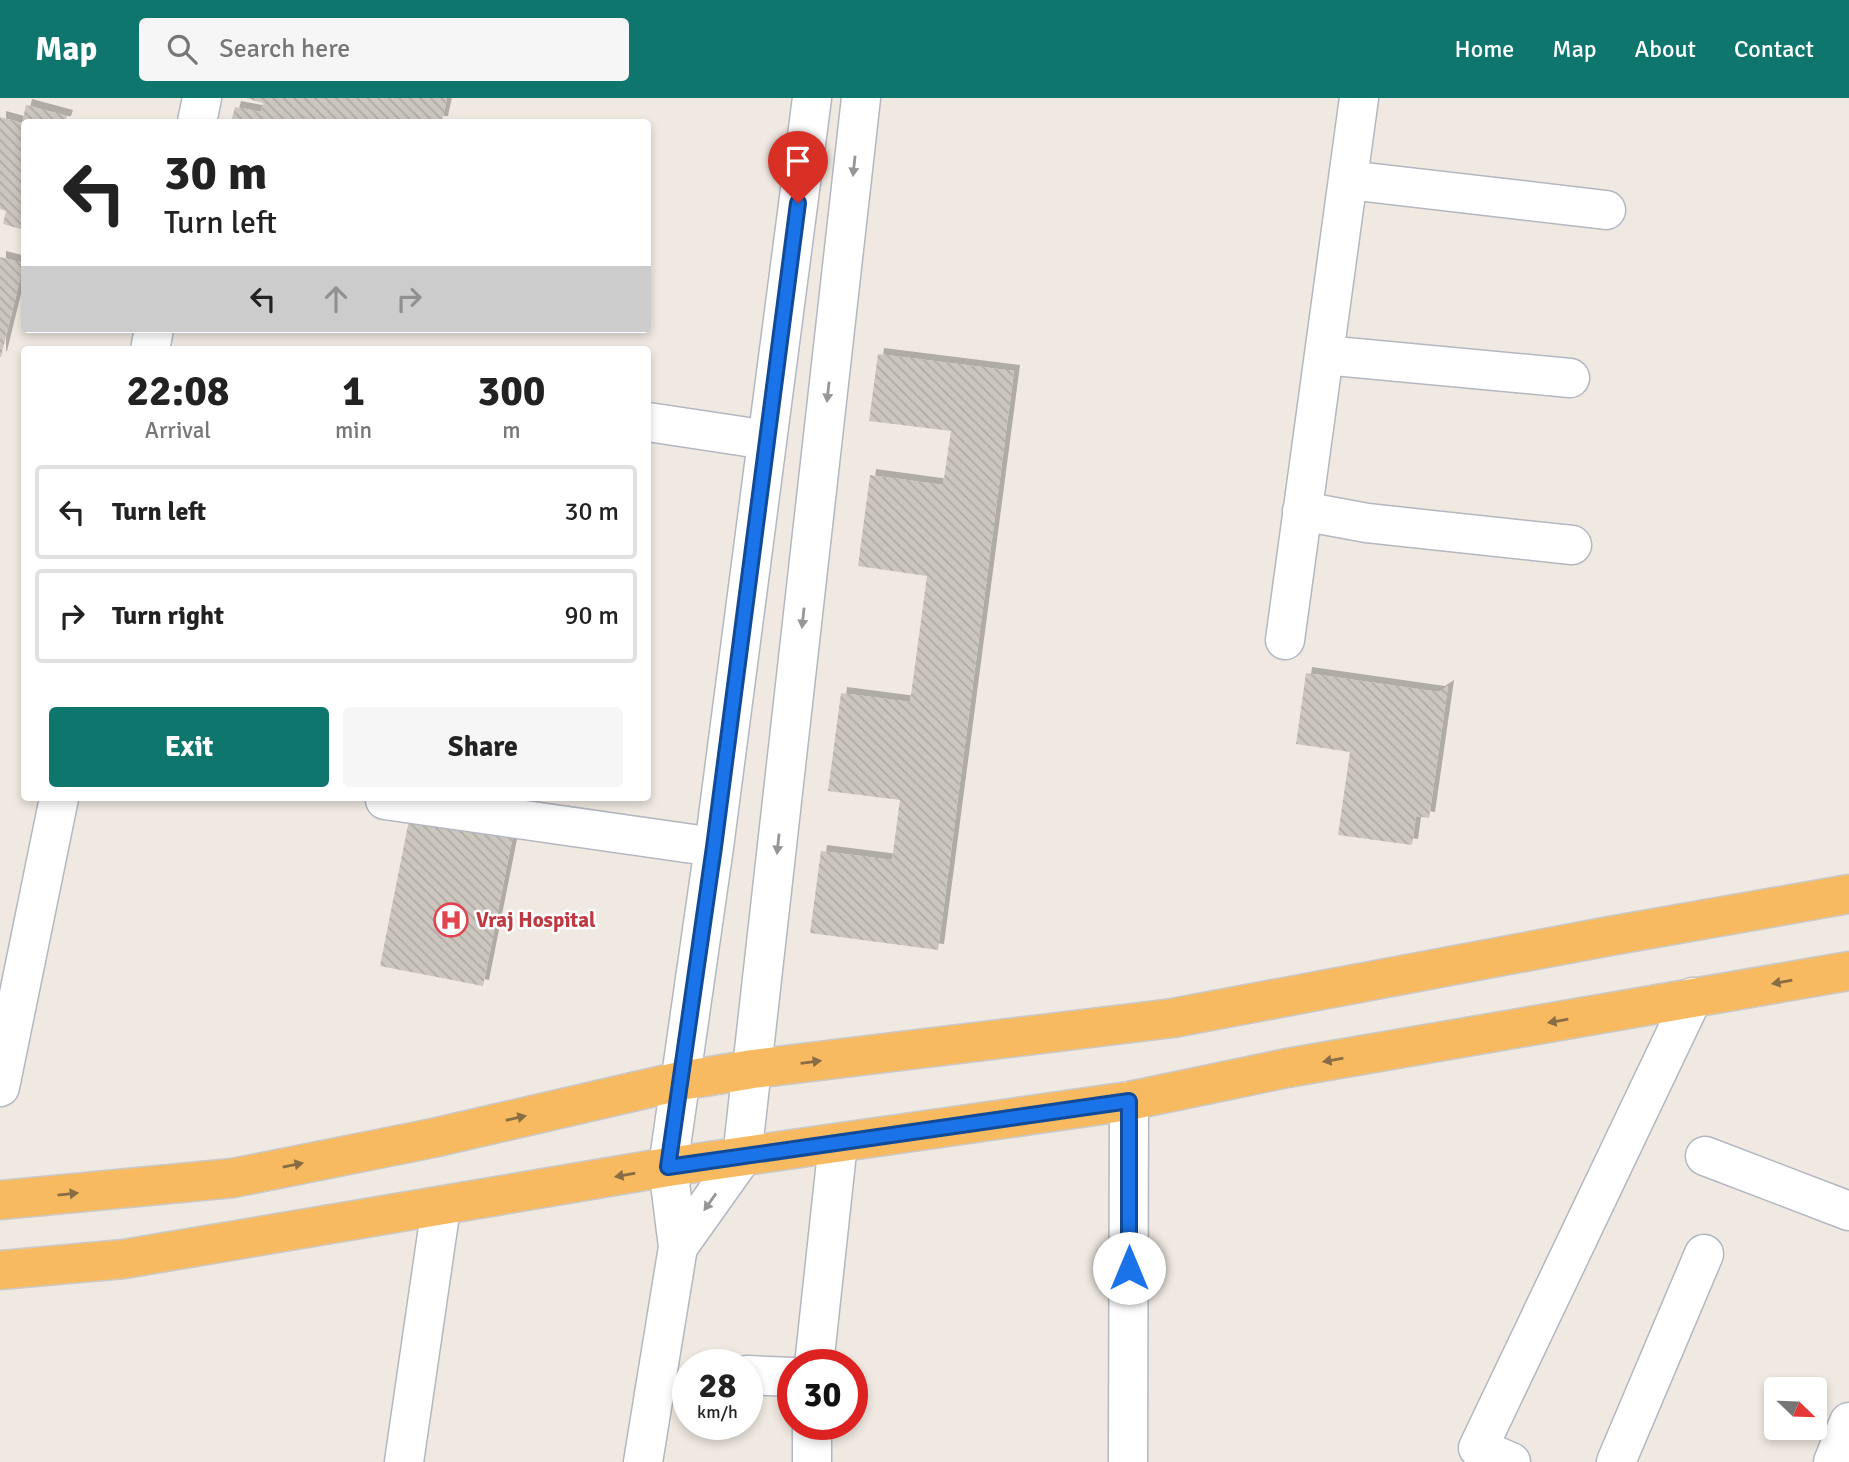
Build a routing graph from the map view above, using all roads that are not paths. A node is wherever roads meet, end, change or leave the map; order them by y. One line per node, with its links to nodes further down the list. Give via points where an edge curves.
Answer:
1 (202, 98): 5 (street)
2 (812, 98): 11 (street)
3 (861, 98): 21 (street, one-way to 21)
4 (1359, 98): 6 (street)
5 (198, 119)
6 (1348, 180): 7 (street); 8 (street)
7 (1606, 210)
8 (1324, 355): 9 (street); 12 (street)
9 (1570, 379)
10 (651, 422): 11 (street)
11 (767, 439): 17 (street)
12 (1303, 511): 13 (street, via 1367,523); 14 (street)
13 (1572, 545)
14 (1285, 640)
15 (58, 801): 23 (street)
16 (393, 801): 17 (street)
17 (714, 847): 22 (street)
18 (1849, 894): 21 (highway, one-way to 18, via 1173,1018)
19 (1849, 971): 20 (highway, one-way to 20)
20 (1693, 998): 24 (highway, one-way to 24, via 1287,1068); 44 (street, via 1478,1448)
21 (752, 1069): 22 (highway); 27 (street)
22 (680, 1080): 28 (street); 29 (highway, one-way to 22, via 233,1178 433,1138)
23 (0, 1087)
24 (1129, 1101): 25 (highway); 43 (street)
25 (838, 1143): 27 (highway); 36 (street)
26 (1705, 1156): 31 (street)
27 (742, 1157): 28 (highway); 32 (street, one-way to 32)
28 (668, 1167): 30 (highway, one-way to 30); 32 (street)
29 (0, 1200)
30 (441, 1208): 34 (highway, via 124,1259); 40 (street)
31 (1849, 1211)
32 (678, 1247): 35 (street)
33 (1704, 1254): 45 (street)
34 (0, 1270)
35 (673, 1349)
36 (816, 1349)
37 (672, 1373): 41 (street)
38 (1849, 1422): 46 (street)
39 (812, 1440): 42 (street)
40 (404, 1462)
41 (643, 1462)
42 (812, 1462)
43 (1128, 1462)
44 (1511, 1462)
45 (1616, 1462)
46 (1833, 1462)

